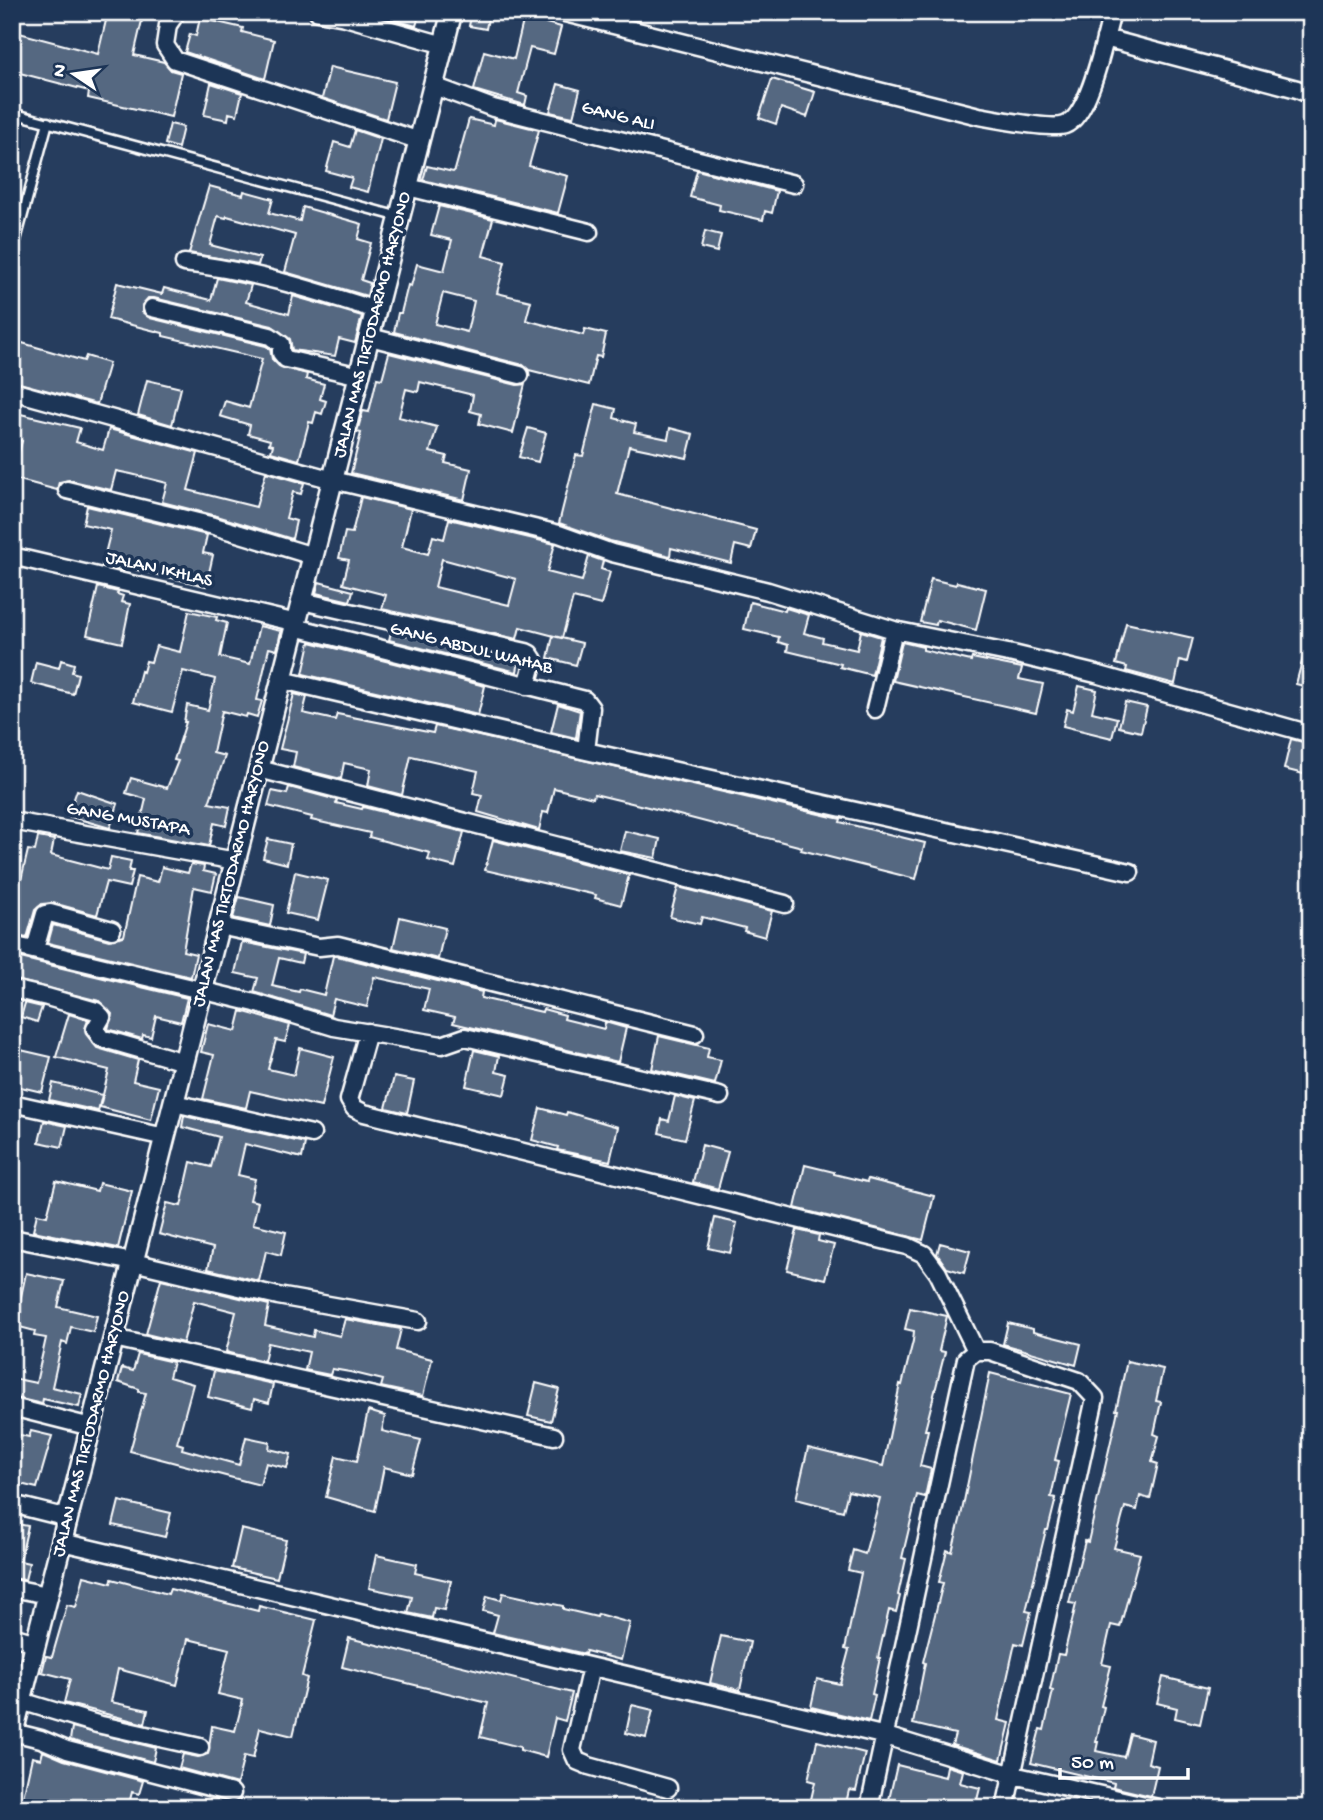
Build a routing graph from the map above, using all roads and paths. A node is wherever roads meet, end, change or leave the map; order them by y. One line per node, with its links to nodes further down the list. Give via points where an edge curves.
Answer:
1 (177, 12): 12 (street, via 165,45 175,60)
2 (318, 12): 7 (street)
3 (452, 12): 7 (street, JALAN MAS TIRTODARMO HARYONO)
4 (561, 12): 6 (street, via 979,116 1056,126 1077,116)
5 (1112, 12): 6 (street)
6 (1105, 38): 9 (street)
7 (444, 44): 8 (street, JALAN MAS TIRTODARMO HARYONO)
8 (434, 86): 12 (street, JALAN MAS TIRTODARMO HARYONO); 13 (street, GANG ALI, via 493,107)
9 (1311, 95)
10 (12, 113): 11 (lane)
11 (48, 122): 15 (lane); 17 (lane)
12 (420, 141): 14 (street, JALAN MAS TIRTODARMO HARYONO)
13 (794, 184)
14 (408, 187): 15 (street, JALAN MAS TIRTODARMO HARYONO); 16 (street)
15 (400, 217): 20 (street, JALAN MAS TIRTODARMO HARYONO)
16 (589, 232)
17 (12, 255)
18 (184, 263): 20 (street, via 312,289)
19 (152, 308): 23 (street, via 270,336 281,344 286,359)
20 (376, 310): 21 (street, JALAN MAS TIRTODARMO HARYONO)
21 (370, 338): 22 (street); 23 (street, JALAN MAS TIRTODARMO HARYONO)
22 (520, 375)
23 (360, 376): 25 (street, JALAN MAS TIRTODARMO HARYONO)
24 (12, 391): 25 (street)
25 (333, 480): 28 (street, JALAN MAS TIRTODARMO HARYONO); 31 (street, via 559,534 612,553 768,591)
26 (67, 490): 28 (street)
27 (12, 556): 30 (street, JALAN IKHLAS)
28 (313, 556): 29 (street, JALAN MAS TIRTODARMO HARYONO)
29 (302, 601): 30 (street, JALAN MAS TIRTODARMO HARYONO); 33 (street, via 526,652 534,660)
30 (296, 625): 32 (street, JALAN MAS TIRTODARMO HARYONO); 33 (street, GANG ABDUL WAHAB)
31 (894, 630): 34 (street); 35 (street, via 1096,674)
32 (282, 680): 36 (street); 37 (street, JALAN MAS TIRTODARMO HARYONO)
33 (527, 686): 36 (street, GANG ABDUL WAHAB, via 585,699 591,708)
34 (875, 709)
35 (1311, 734)
36 (586, 751): 40 (street)
37 (259, 769): 39 (street, JALAN MAS TIRTODARMO HARYONO); 41 (street)
38 (12, 821): 39 (street, GANG MUSTAPA)
39 (236, 861): 42 (street, JALAN MAS TIRTODARMO HARYONO)
40 (1130, 872)
41 (785, 904)
42 (219, 926): 47 (street, JALAN MAS TIRTODARMO HARYONO); 49 (street, via 319,947 338,945)
43 (112, 930): 45 (street, via 45,914)
44 (12, 945): 45 (street)
45 (35, 949): 47 (street)
46 (12, 989): 50 (street, via 96,1011 102,1017 95,1029 101,1038)
47 (202, 992): 48 (street); 50 (street, JALAN MAS TIRTODARMO HARYONO)
48 (368, 1032): 51 (street, via 442,1045 465,1037); 60 (street, via 349,1100 354,1108 907,1246 924,1254 938,1273)
49 (695, 1034)
50 (184, 1062): 53 (street, JALAN MAS TIRTODARMO HARYONO)
51 (720, 1096)
52 (12, 1103): 55 (street)
53 (174, 1103): 54 (street); 55 (street, JALAN MAS TIRTODARMO HARYONO)
54 (312, 1134)
55 (165, 1138): 57 (street, JALAN MAS TIRTODARMO HARYONO)
56 (12, 1238): 57 (street)
57 (134, 1262): 58 (street, via 278,1296); 59 (street, JALAN MAS TIRTODARMO HARYONO)
58 (418, 1321)
59 (114, 1338): 62 (street, JALAN MAS TIRTODARMO HARYONO); 63 (street)
60 (976, 1351): 74 (street, via 966,1359); 76 (street, via 1012,1356 1079,1381 1096,1398)
61 (12, 1407): 62 (street)
62 (91, 1427): 65 (street, JALAN MAS TIRTODARMO HARYONO)
63 (554, 1436)
64 (12, 1504): 65 (street)
65 (68, 1518): 66 (street, JALAN MAS TIRTODARMO HARYONO)
66 (62, 1542): 68 (street, JALAN MAS TIRTODARMO HARYONO); 71 (street)
67 (12, 1588): 68 (street)
68 (48, 1595): 70 (street, JALAN MAS TIRTODARMO HARYONO)
69 (12, 1636): 70 (street)
70 (36, 1643): 72 (street, JALAN MAS TIRTODARMO HARYONO)
71 (591, 1667): 74 (street); 77 (street, via 572,1750 577,1761)
72 (21, 1701): 73 (street, JALAN MAS TIRTODARMO HARYONO); 75 (street)
73 (13, 1727): 78 (street, via 67,1750)
74 (886, 1736): 76 (street); 79 (street)
75 (200, 1747)
76 (1013, 1775): 80 (street); 81 (street)
77 (667, 1788)
78 (232, 1793)
79 (870, 1808)
80 (1005, 1808)
81 (1158, 1808)

